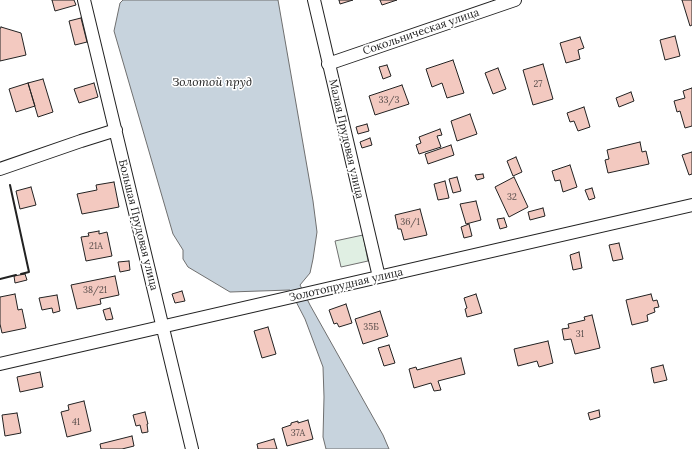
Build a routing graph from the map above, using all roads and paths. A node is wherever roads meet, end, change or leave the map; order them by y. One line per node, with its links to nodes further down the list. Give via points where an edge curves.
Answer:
1 (84, 0): 5 (street, Большая Прудовая улица)
2 (314, 0): 4 (street, Малая Прудовая улица)
3 (515, 0): 4 (street, Сокольническая улица)
4 (328, 64): 8 (street, Малая Прудовая улица)
5 (116, 130): 6 (street); 9 (street, Большая Прудовая улица)
6 (0, 169)
7 (692, 205): 8 (street, Золотопрудная улица)
8 (378, 277): 9 (street, Золотопрудная улица)
9 (163, 327): 10 (street, Золотопрудная улица); 11 (street, Большая Прудовая улица)
10 (0, 364)
11 (192, 449)

